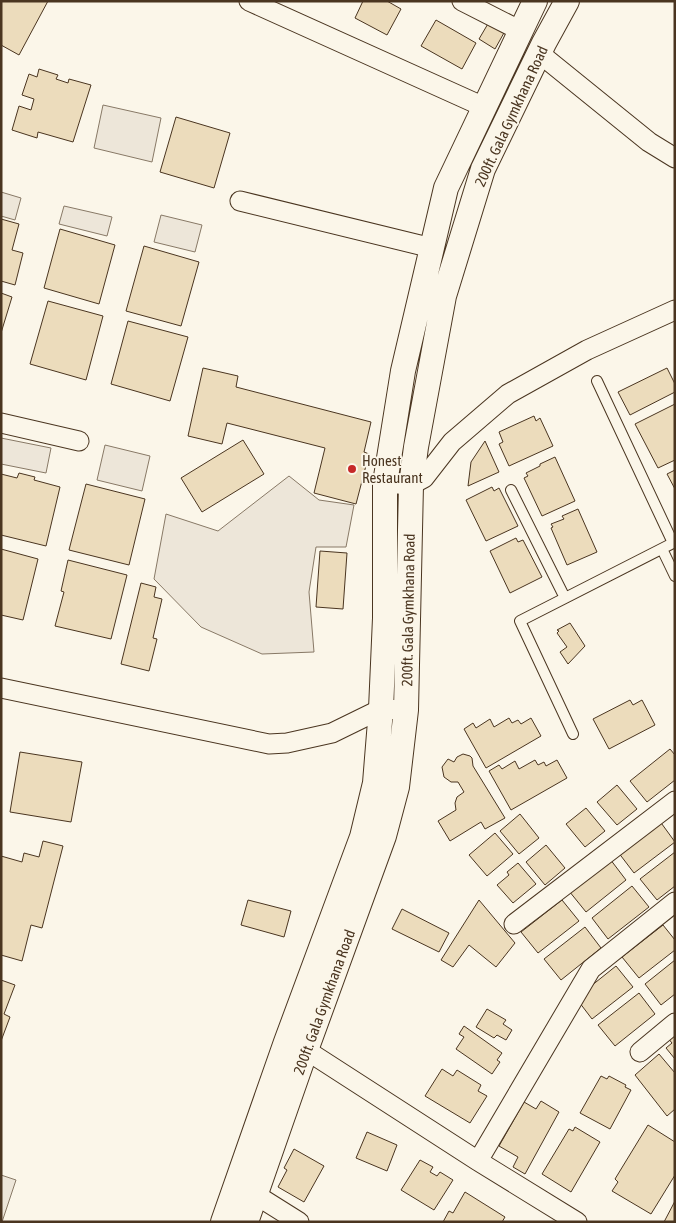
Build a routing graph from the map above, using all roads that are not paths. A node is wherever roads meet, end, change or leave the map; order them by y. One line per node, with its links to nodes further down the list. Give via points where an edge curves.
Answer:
1 (249, 1): 7 (street)
2 (462, 1): 5 (street)
3 (535, 1): 5 (street)
4 (567, 1): 6 (street, 200ft. Gala Gymkhana Road)
5 (521, 31): 7 (street)
6 (539, 53): 8 (street, via 649,142); 16 (street, 200ft. Gala Gymkhana Road, via 483,169 444,296)
7 (484, 107): 10 (street, via 446,188)
8 (675, 158)
9 (240, 201): 10 (street)
10 (432, 248): 15 (street, via 403,371)
11 (675, 310): 16 (street, via 587,350 508,394 452,442 424,478)
12 (597, 381): 18 (lane)
13 (1, 422): 14 (street)
14 (79, 441)
15 (385, 483): 16 (street); 23 (street)
16 (411, 485): 24 (street, 200ft. Gala Gymkhana Road)
17 (511, 490): 21 (lane)
18 (674, 542): 19 (lane)
19 (662, 549): 20 (lane); 21 (lane)
20 (675, 576)
21 (565, 598): 25 (lane, via 520,621)
22 (1, 688): 23 (street, via 269,744 332,733)
23 (381, 709): 24 (street); 34 (street, via 375,783 362,837)
24 (406, 710): 30 (street, 200ft. Gala Gymkhana Road, via 398,787 387,827)
25 (573, 734)
26 (675, 801): 28 (street)
27 (675, 902): 32 (street, via 591,969)
28 (514, 924)
29 (675, 1023): 31 (street)
30 (306, 1050): 32 (street); 33 (street, 200ft. Gala Gymkhana Road)
31 (640, 1052)
32 (478, 1160): 37 (street)
33 (256, 1195): 35 (street, 200ft. Gala Gymkhana Road); 36 (street)
34 (223, 1222)
35 (246, 1222)
36 (299, 1222)
37 (576, 1222)

